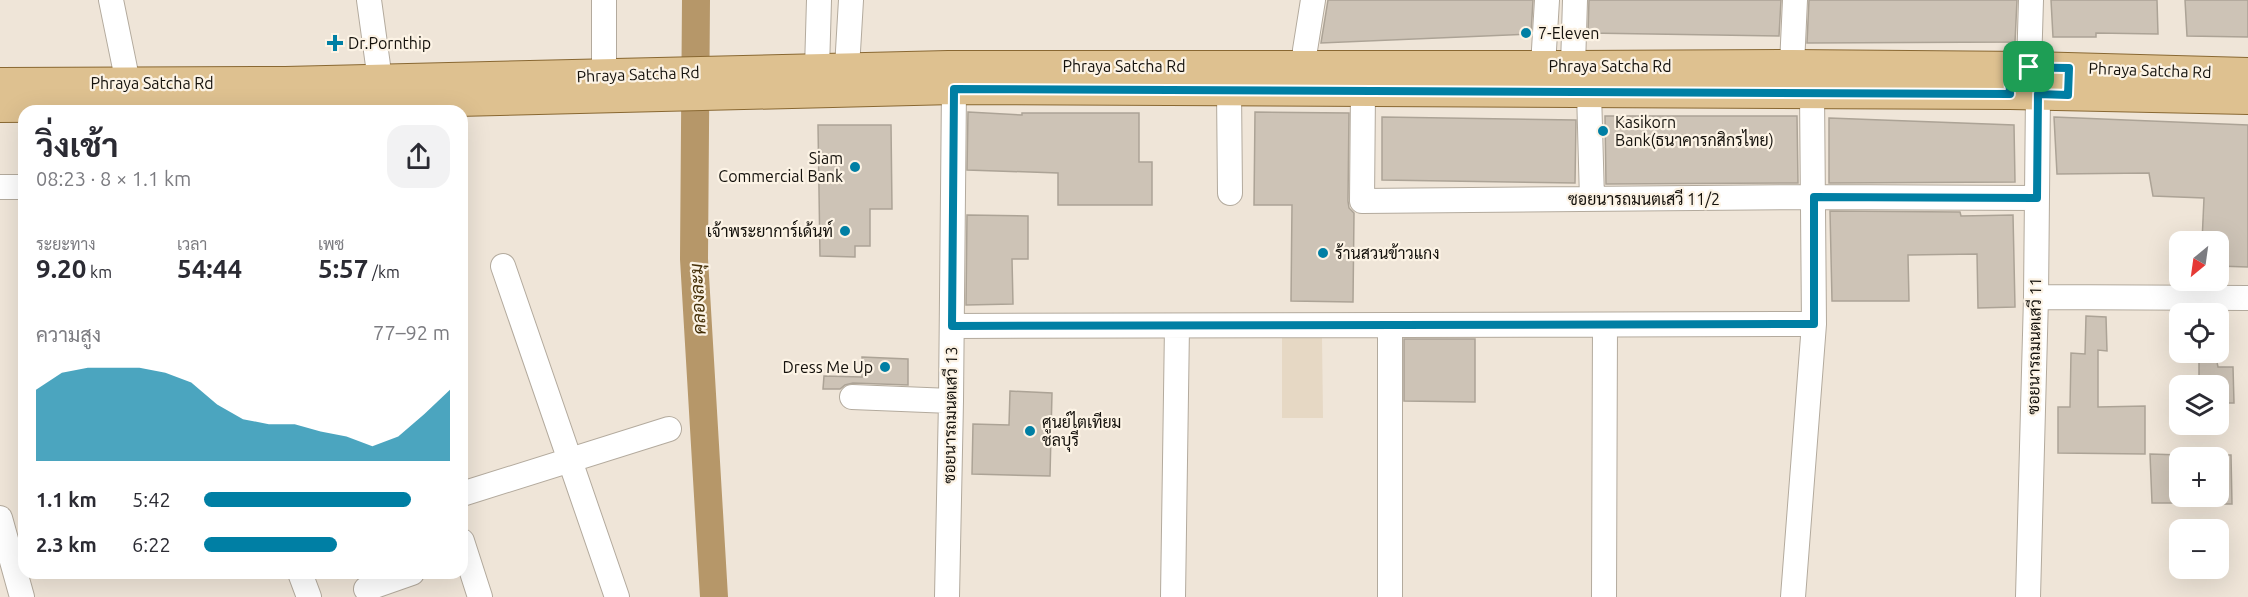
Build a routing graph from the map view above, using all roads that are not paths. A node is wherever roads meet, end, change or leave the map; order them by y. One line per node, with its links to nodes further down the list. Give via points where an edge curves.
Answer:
1 (111, 0): 23 (street)
2 (369, 0): 19 (street)
3 (604, 0): 18 (street)
4 (819, 0): 16 (street)
5 (852, 0): 15 (street)
6 (1314, 0): 12 (street)
7 (1547, 0): 13 (street)
8 (1575, 0): 14 (street)
9 (1795, 0): 11 (street)
10 (2031, 0): 20 (street, ซอยนารถมนตเสวี 11)
11 (1792, 64): 14 (main road, Phraya Satcha Rd); 20 (main road, Phraya Satcha Rd)
12 (1305, 66): 13 (main road, Phraya Satcha Rd); 15 (main road, Phraya Satcha Rd)
13 (1543, 66): 14 (main road, Phraya Satcha Rd)
14 (1574, 66)
15 (848, 68): 16 (main road, Phraya Satcha Rd)
16 (817, 69): 24 (main road, Phraya Satcha Rd)
17 (2248, 73): 21 (main road, Phraya Satcha Rd)
18 (604, 75): 19 (main road, Phraya Satcha Rd); 25 (main road, Phraya Satcha Rd)
19 (380, 80): 31 (main road, Phraya Satcha Rd)
20 (2022, 81): 21 (main road, Phraya Satcha Rd); 30 (main road, Phraya Satcha Rd); 42 (street, ซอยนารถมนตเสวี 11)
21 (2069, 82): 32 (main road, Phraya Satcha Rd)
22 (0, 83): 23 (main road, Phraya Satcha Rd)
23 (128, 83): 31 (main road, Phraya Satcha Rd)
24 (708, 83): 25 (main road, Phraya Satcha Rd); 26 (main road, Phraya Satcha Rd)
25 (666, 84): 35 (main road, Phraya Satcha Rd)
26 (954, 89): 27 (main road, Phraya Satcha Rd); 50 (street, ซอยนารถมนตเสวี 13)
27 (1229, 91): 28 (main road, Phraya Satcha Rd); 40 (street)
28 (1363, 91): 29 (main road, Phraya Satcha Rd); 43 (street, ซอยนารถมนตเสวี 11/2, via 1362,201)
29 (1589, 92): 30 (main road, Phraya Satcha Rd); 43 (street)
30 (1812, 93): 41 (street)
31 (228, 94): 33 (main road, Phraya Satcha Rd); 34 (main road, Phraya Satcha Rd)
32 (2248, 99)
33 (200, 105)
34 (303, 105)
35 (366, 105)
36 (0, 107): 37 (main road, Phraya Satcha Rd)
37 (18, 107)
38 (0, 187): 39 (street)
39 (18, 187)
40 (1230, 193)
41 (1814, 197): 42 (street, ซอยนารถมนตเสวี 11/2); 43 (street, ซอยนารถมนตเสวี 11/2); 48 (street)
42 (2037, 198): 45 (street, ซอยนารถมนตเสวี 11)
43 (1592, 199)
44 (503, 266): 55 (street)
45 (2036, 297): 46 (street); 71 (street, ซอยนารถมนตเสวี 11)
46 (2248, 298)
47 (1605, 324): 48 (street); 49 (street); 69 (street)
48 (1814, 324): 70 (street)
49 (1390, 325): 51 (street); 68 (street)
50 (952, 326): 51 (street); 53 (street, ซอยนารถมนตเสวี 13)
51 (1177, 326): 67 (street)
52 (852, 397): 53 (street)
53 (951, 401): 66 (street, ซอยนารถมนตเสวี 13)
54 (669, 429): 55 (street)
55 (570, 460): 56 (street); 65 (street)
56 (468, 492)
57 (0, 518): 62 (street)
58 (468, 564): 64 (street)
59 (302, 579): 63 (street)
60 (395, 579): 61 (street)
61 (366, 589)
62 (22, 597)
63 (309, 597)
64 (480, 597)
65 (617, 597)
66 (947, 597)
67 (1173, 597)
68 (1390, 597)
69 (1604, 597)
70 (1793, 597)
71 (2028, 597)

